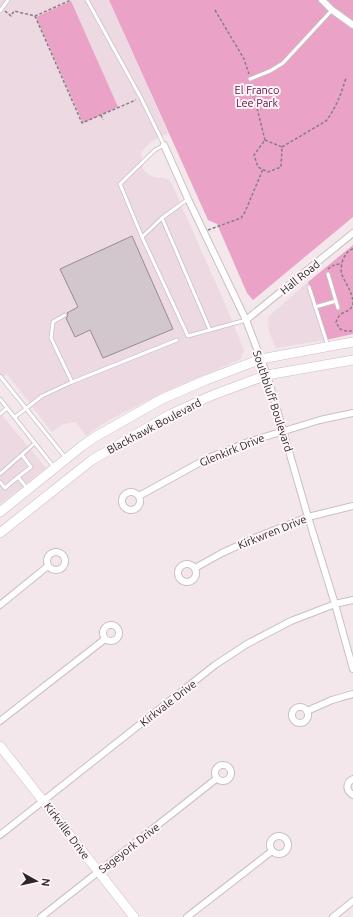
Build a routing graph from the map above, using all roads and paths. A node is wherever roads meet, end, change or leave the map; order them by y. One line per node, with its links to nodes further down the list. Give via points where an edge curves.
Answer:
1 (8, 0): 5 (lane)
2 (71, 0): 8 (path)
3 (87, 0): 16 (lane)
4 (322, 0): 7 (street)
5 (1, 10): 8 (path, via 11,16 14,11)
6 (215, 10): 11 (path, via 244,59)
7 (332, 10): 9 (street); 11 (lane, via 283,63)
8 (35, 16): 13 (path, via 82,123)
9 (353, 25)
10 (346, 78): 17 (path, via 336,107 326,121)
11 (250, 79): 15 (path)
12 (137, 99): 13 (path)
13 (101, 115): 14 (path)
14 (104, 120)
15 (265, 140): 17 (path); 18 (path, via 254,155 258,167)
16 (164, 145): 19 (street, Southbluff Boulevard); 23 (lane, via 155,150 120,184)
17 (282, 147): 18 (path, via 281,168 268,172)
18 (263, 169): 21 (path, via 241,218)
19 (188, 199): 20 (lane); 21 (street, Southbluff Boulevard)
20 (162, 218): 23 (lane); 34 (lane)
21 (203, 232): 33 (street, Southbluff Boulevard)
22 (353, 233): 33 (street, Hall Road)
23 (142, 236): 34 (lane, via 188,336)
24 (353, 249): 25 (path, via 346,253)
25 (342, 264): 26 (path, via 332,266 327,271); 31 (path, via 343,277 352,292)
26 (328, 274): 28 (lane)
27 (309, 287): 29 (lane)
28 (336, 301): 29 (lane); 30 (lane)
29 (315, 307): 38 (lane)
30 (338, 308)
31 (352, 310): 35 (path, via 339,315 336,322 340,329)
32 (65, 315): 44 (lane, via 53,322 51,338)
33 (246, 320): 34 (lane); 39 (street, Southbluff Boulevard)
34 (210, 330)
35 (353, 331)
36 (177, 340): 44 (lane)
37 (353, 342): 38 (main road, Blackhawk Boulevard)
38 (328, 346): 39 (main road, Blackhawk Boulevard)
39 (261, 359): 41 (street, Southbluff Boulevard); 43 (main road, Blackhawk Boulevard)
40 (353, 360): 41 (main road, Blackhawk Boulevard)
41 (267, 375): 45 (main road, Blackhawk Boulevard); 52 (street, Southbluff Boulevard)
42 (0, 376): 48 (lane)
43 (206, 380): 45 (main road); 55 (main road, Blackhawk Boulevard, via 162,398 95,437)
44 (72, 382): 48 (lane, via 42,396)
45 (213, 394): 58 (main road, Blackhawk Boulevard, via 171,414 110,449)
46 (0, 399): 47 (lane)
47 (7, 408): 50 (lane); 51 (lane)
48 (26, 408): 51 (lane); 55 (lane)
49 (353, 413): 52 (street, Glenkirk Drive)
50 (0, 414)
51 (15, 417): 53 (lane)
52 (283, 431): 62 (street, Glenkirk Drive, via 208,458); 65 (street, Southbluff Boulevard)
53 (35, 443): 54 (lane); 56 (lane)
54 (22, 455): 57 (lane); 59 (lane, via 31,467)
55 (66, 458): 56 (main road, Blackhawk Boulevard); 58 (main road)
56 (55, 468): 58 (main road); 61 (main road, Blackhawk Boulevard)
57 (0, 474)
58 (72, 476): 66 (main road, Blackhawk Boulevard)
59 (18, 477): 60 (lane, via 4,488); 61 (lane)
60 (0, 482)
61 (28, 489): 64 (main road, Blackhawk Boulevard)
62 (139, 496)
63 (353, 506): 65 (street, Kirkwren Drive)
64 (0, 512)
65 (308, 517): 68 (street, Kirkwren Drive, via 257,537); 70 (street, Southbluff Boulevard)
66 (0, 533)
67 (48, 566): 71 (street)
68 (195, 568)
69 (353, 600): 70 (street, Kirkvale Drive)
70 (335, 604): 73 (street, Southbluff Boulevard); 81 (street, Kirkvale Drive, via 291,620 215,665)
71 (0, 605)
72 (105, 639): 76 (street)
73 (353, 668)
74 (353, 694): 75 (street)
75 (307, 711)
76 (0, 720)
77 (0, 746): 81 (main road, Kirkville Drive)
78 (216, 779): 84 (street, Sageyork Drive)
79 (353, 779): 80 (street, via 347,788)
80 (353, 795)
81 (44, 801): 82 (street, Kirkvale Drive); 84 (main road, Kirkville Drive)
82 (0, 835)
83 (272, 851): 88 (street)
84 (98, 872): 86 (street, Sageyork Drive); 87 (main road, Kirkville Drive)
85 (353, 901): 89 (street)
86 (41, 917)
87 (134, 917)
88 (187, 917)
89 (333, 917)

